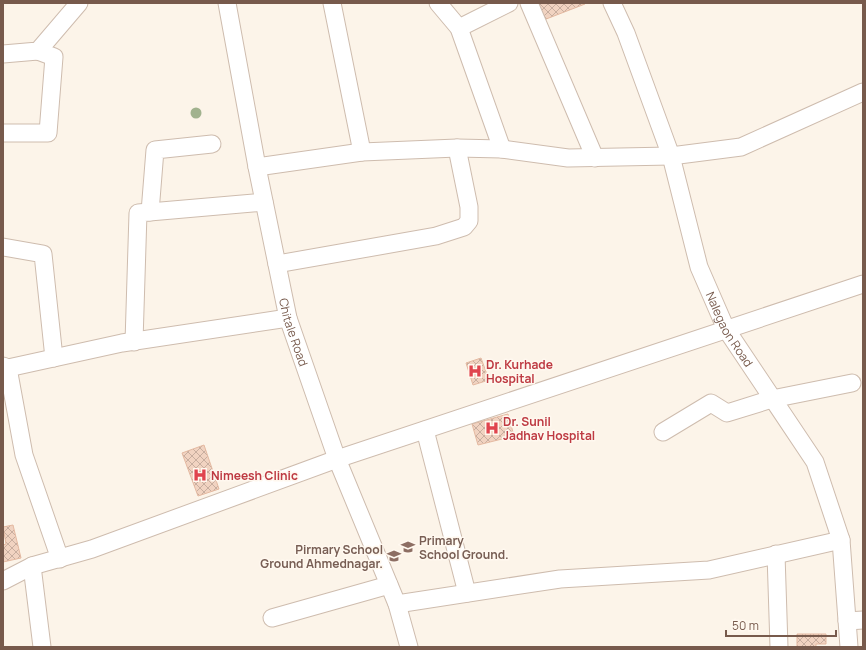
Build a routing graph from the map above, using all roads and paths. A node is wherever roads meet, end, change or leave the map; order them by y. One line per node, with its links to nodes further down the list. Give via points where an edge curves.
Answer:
1 (79, 3): 9 (street)
2 (227, 3): 19 (street, Chitale Road)
3 (332, 3): 16 (street)
4 (438, 3): 8 (street)
5 (509, 3): 8 (street)
6 (528, 3): 18 (street)
7 (612, 3): 17 (street, Nalegaon Road, via 626,32)
8 (459, 28): 15 (street)
9 (38, 51): 10 (street); 12 (street, via 54,57 48,133)
10 (3, 54)
11 (863, 92): 17 (street, via 741,146)
12 (3, 133)
13 (212, 144): 21 (street, via 155,150)
14 (457, 148): 15 (street); 16 (street); 23 (street, via 469,207 470,221 464,227 436,236)
15 (502, 149): 18 (street, via 568,158)
16 (362, 152): 19 (street)
17 (671, 156): 18 (street); 26 (street, Nalegaon Road, via 699,267)
18 (595, 158)
19 (257, 167): 20 (street, Chitale Road)
20 (264, 202): 21 (street); 23 (street, Chitale Road)
21 (150, 212): 27 (street, via 138,213)
22 (3, 247): 28 (street, via 43,254)
23 (277, 264): 25 (street, Chitale Road)
24 (863, 284): 26 (street)
25 (288, 318): 27 (street); 34 (street, Chitale Road)
26 (726, 329): 31 (street, Nalegaon Road); 32 (street)
27 (134, 342): 28 (street)
28 (54, 358): 29 (street)
29 (5, 367): 37 (street, via 24,455)
30 (852, 383): 31 (street)
31 (772, 399): 33 (street, via 727,413 710,403); 35 (street, Nalegaon Road, via 815,462)
32 (425, 430): 34 (street); 41 (street)
33 (663, 432)
34 (337, 460): 37 (street); 40 (street, Chitale Road)
35 (841, 540): 36 (street); 44 (street, Nalegaon Road)
36 (776, 554): 41 (street, via 709,570 560,579); 47 (street)
37 (60, 559): 38 (street)
38 (32, 566): 39 (street); 45 (street)
39 (3, 581)
40 (389, 585): 42 (street, Chitale Road); 43 (street)
41 (467, 593): 42 (street)
42 (397, 604): 46 (street, Chitale Road)
43 (272, 618)
44 (855, 620): 48 (street, Nalegaon Road)
45 (42, 647)
46 (409, 647)
47 (779, 647)
48 (849, 647)

